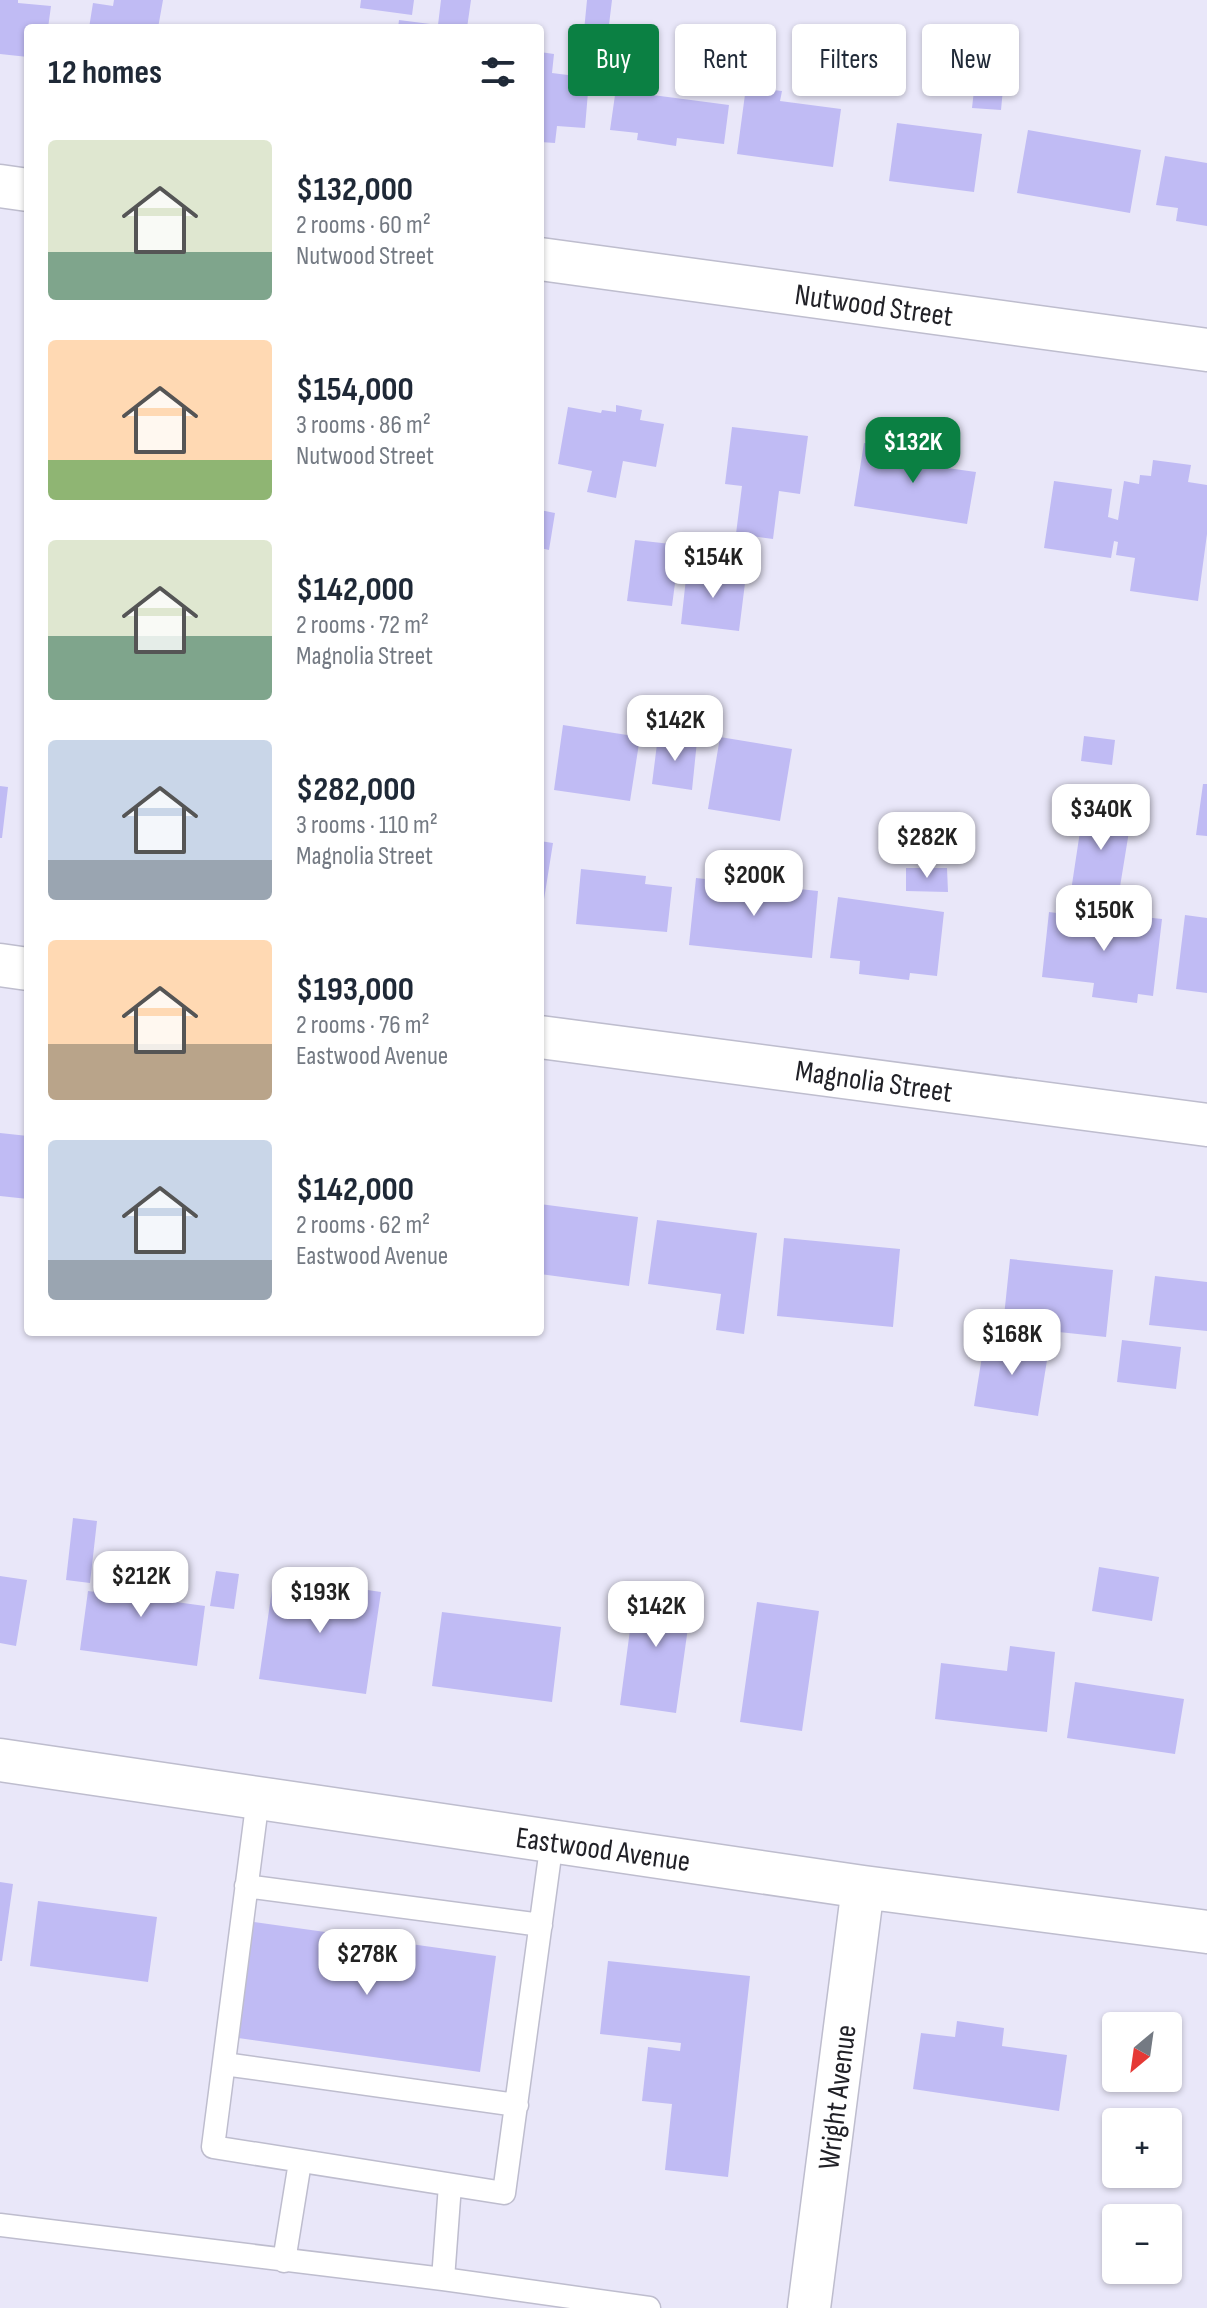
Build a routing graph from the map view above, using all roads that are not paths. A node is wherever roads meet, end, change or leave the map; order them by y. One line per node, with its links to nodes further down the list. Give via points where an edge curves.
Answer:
1 (0, 186): 2 (street)
2 (24, 189)
3 (544, 260): 4 (street, Nutwood Street)
4 (1207, 350)
5 (0, 965): 6 (street)
6 (24, 968)
7 (544, 1038): 8 (street, Magnolia Street)
8 (1207, 1125)
9 (0, 1760): 10 (street, Eastwood Avenue)
10 (258, 1798): 11 (street, Eastwood Avenue); 12 (lane)
11 (552, 1841): 13 (street, Eastwood Avenue); 14 (lane)
12 (246, 1886): 14 (lane); 16 (lane)
13 (863, 1887): 15 (street, Eastwood Avenue); 24 (street, Wright Avenue)
14 (541, 1925): 17 (lane)
15 (1207, 1932)
16 (224, 2064): 17 (lane); 18 (lane, via 213,2147)
17 (517, 2105): 19 (lane, via 504,2193)
18 (300, 2162): 19 (lane); 21 (lane)
19 (450, 2185): 22 (lane)
20 (0, 2225): 21 (lane)
21 (284, 2261): 22 (lane)
22 (443, 2279): 23 (lane)
23 (649, 2308)
24 (809, 2308)

